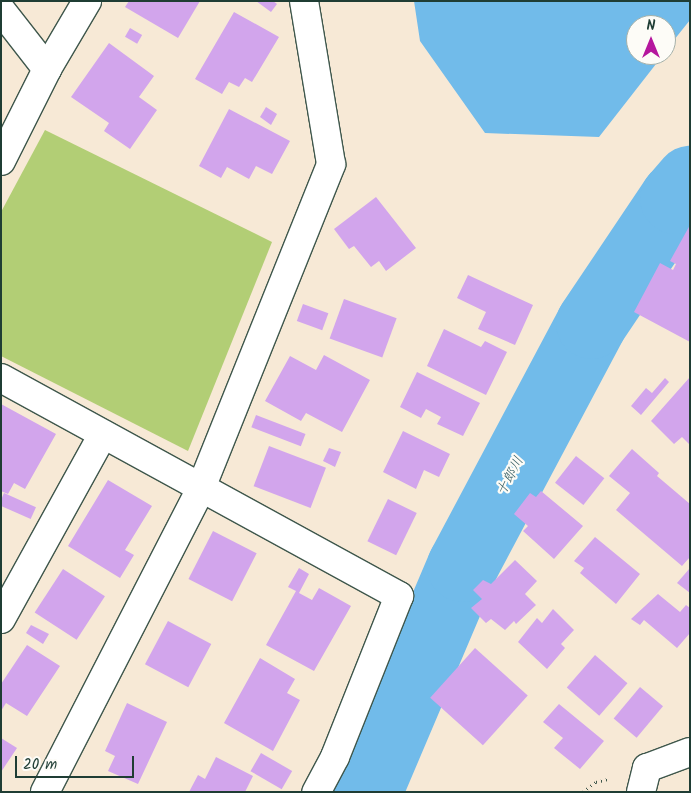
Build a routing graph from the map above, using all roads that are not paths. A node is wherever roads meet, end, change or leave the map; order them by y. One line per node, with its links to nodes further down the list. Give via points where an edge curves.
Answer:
1 (87, 1): 4 (street)
2 (304, 1): 8 (street, via 331,164)
3 (1, 10): 4 (street)
4 (47, 69): 5 (street)
5 (1, 161)
6 (1, 378): 7 (street)
7 (103, 434): 8 (street); 9 (street)
8 (200, 488): 11 (street); 12 (street, via 399,596 335,757)
9 (1, 620)
10 (690, 752): 13 (street, via 647,768)
11 (45, 792)
12 (316, 792)
13 (641, 792)

